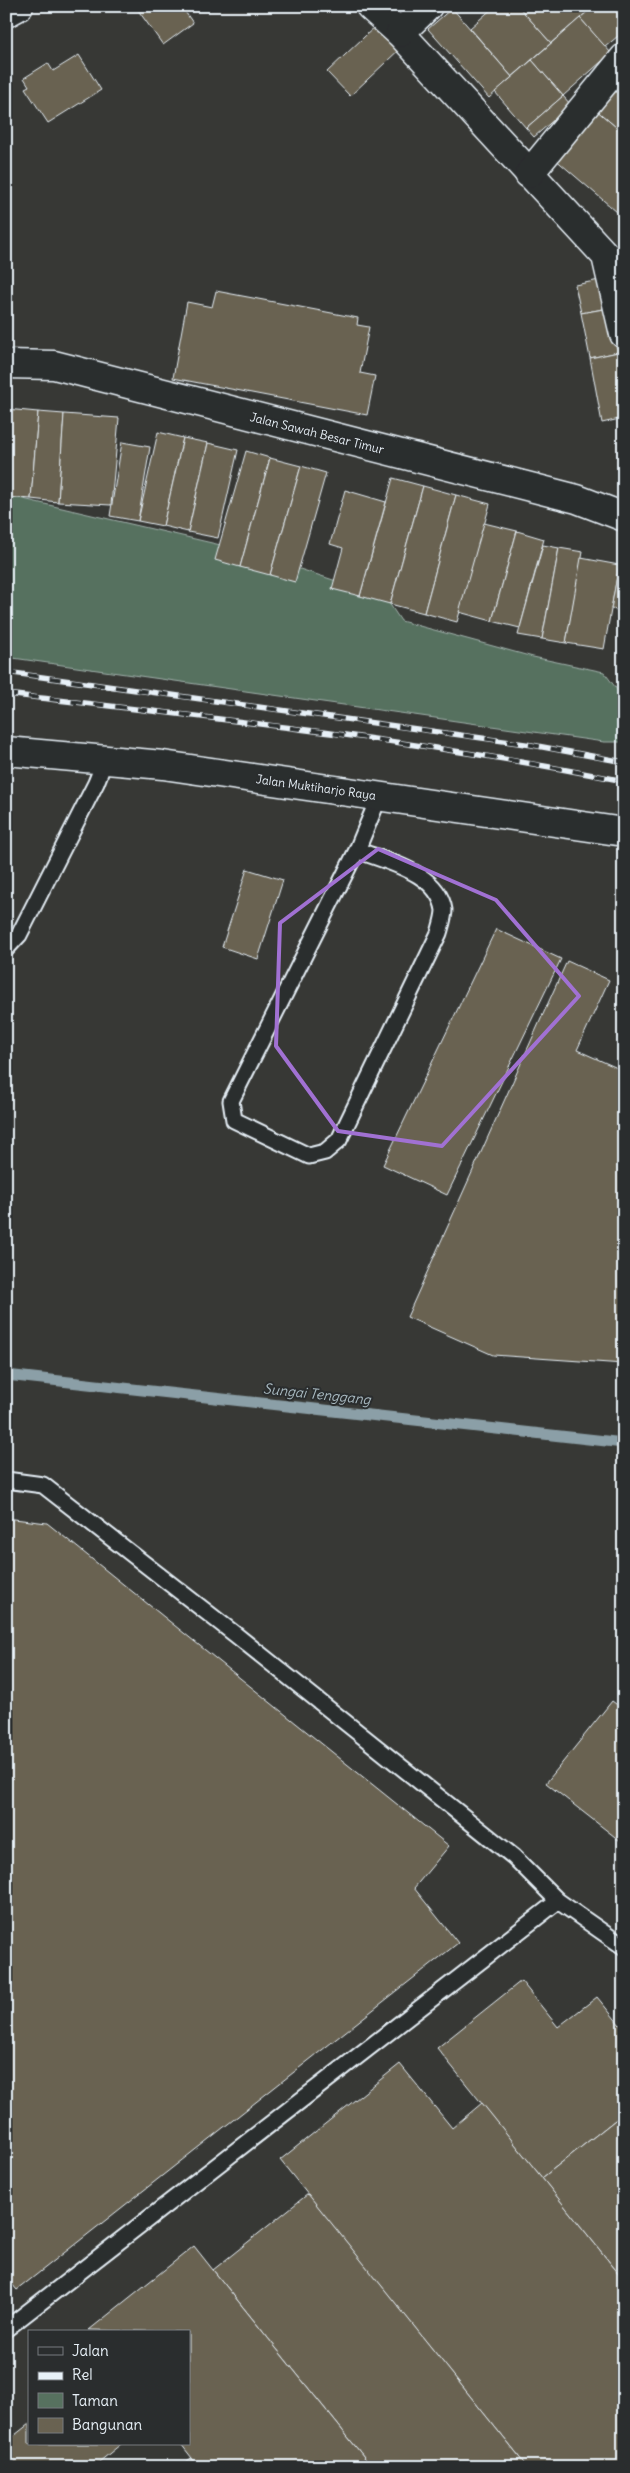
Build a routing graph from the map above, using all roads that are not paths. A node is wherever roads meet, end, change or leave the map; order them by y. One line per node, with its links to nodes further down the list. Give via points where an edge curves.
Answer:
1 (19, 6): 4 (street)
2 (370, 6): 5 (street)
3 (428, 6): 5 (street)
4 (6, 13)
5 (400, 33): 7 (street)
6 (624, 58): 7 (street)
7 (529, 174): 8 (street)
8 (615, 257): 9 (street)
9 (624, 334)
10 (6, 364): 11 (street, Jalan Sawah Besar Timur, via 54,365 578,499)
11 (624, 517)
12 (6, 751): 13 (street, Jalan Muktiharjo Raya)
13 (105, 760): 14 (street, Jalan Muktiharjo Raya, via 163,765); 17 (lane, via 19,935)
14 (379, 797): 15 (street, Jalan Muktiharjo Raya); 16 (lane)
15 (624, 832)
16 (357, 850): 16 (lane, via 231,1101 234,1120 309,1156 325,1152 339,1140 439,933 444,910 436,891 417,873)
17 (6, 949)
18 (6, 1480): 19 (lane, via 43,1485 514,1857)
19 (558, 1902): 20 (lane); 21 (lane)
20 (624, 1947)
21 (6, 2329)

